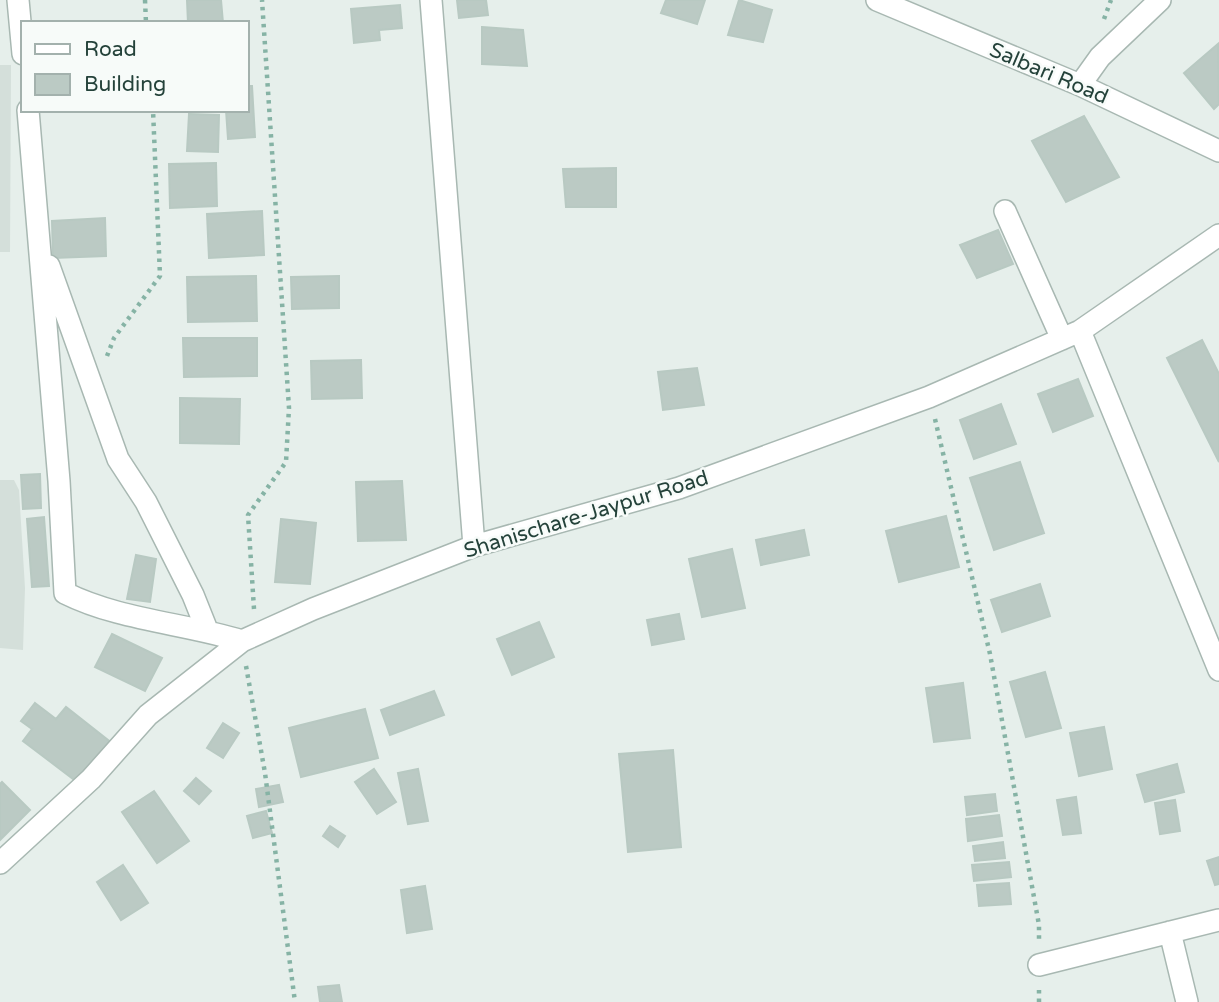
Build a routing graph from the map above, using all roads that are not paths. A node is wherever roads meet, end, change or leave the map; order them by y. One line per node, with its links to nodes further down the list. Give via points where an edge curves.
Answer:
1 (18, 0): 5 (street)
2 (430, 0): 13 (street)
3 (877, 0): 6 (street, Salbari Road)
4 (1160, 0): 6 (street, via 1100,57)
5 (21, 32)
6 (1080, 85): 8 (street, Salbari Road)
7 (28, 112): 11 (street)
8 (1219, 150)
9 (1005, 211): 12 (street)
10 (1219, 235): 12 (street, Shanischare-Jaypur Road)
11 (39, 238): 14 (street, via 118,458 146,502); 14 (street, via 65,593 90,605)
12 (1071, 335): 13 (street, Shanischare-Jaypur Road, via 929,397 679,488); 16 (street)
13 (474, 546): 15 (street, Shanischare-Jaypur Road)
14 (207, 630): 15 (street)
15 (249, 638): 17 (street, Shanischare-Jaypur Road, via 148,715 91,779)
16 (1219, 670)
17 (0, 863)
18 (1219, 920): 19 (street)
19 (1170, 932): 20 (street); 21 (street)
20 (1039, 965)
21 (1187, 1002)

